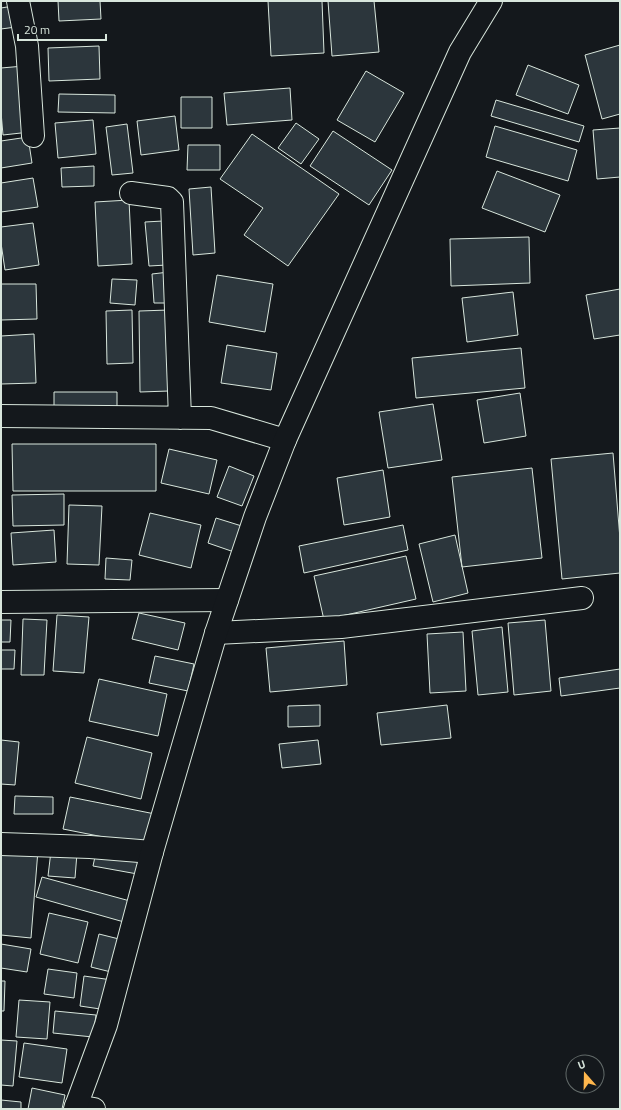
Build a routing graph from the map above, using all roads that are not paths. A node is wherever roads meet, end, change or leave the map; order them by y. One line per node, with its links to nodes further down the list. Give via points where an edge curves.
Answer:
1 (18, 1): 3 (street, via 28,46)
2 (491, 1): 7 (street, via 460,52)
3 (33, 136)
4 (131, 193): 6 (street, via 168,198 172,202)
5 (1, 416): 6 (street)
6 (180, 418): 7 (street, via 210,418)
7 (284, 440): 9 (street)
8 (582, 598): 11 (street, via 341,627)
9 (227, 600): 10 (street); 11 (street)
10 (1, 602)
11 (216, 633): 13 (street)
12 (1, 844): 13 (street)
13 (152, 852): 14 (street)
14 (82, 1108)

